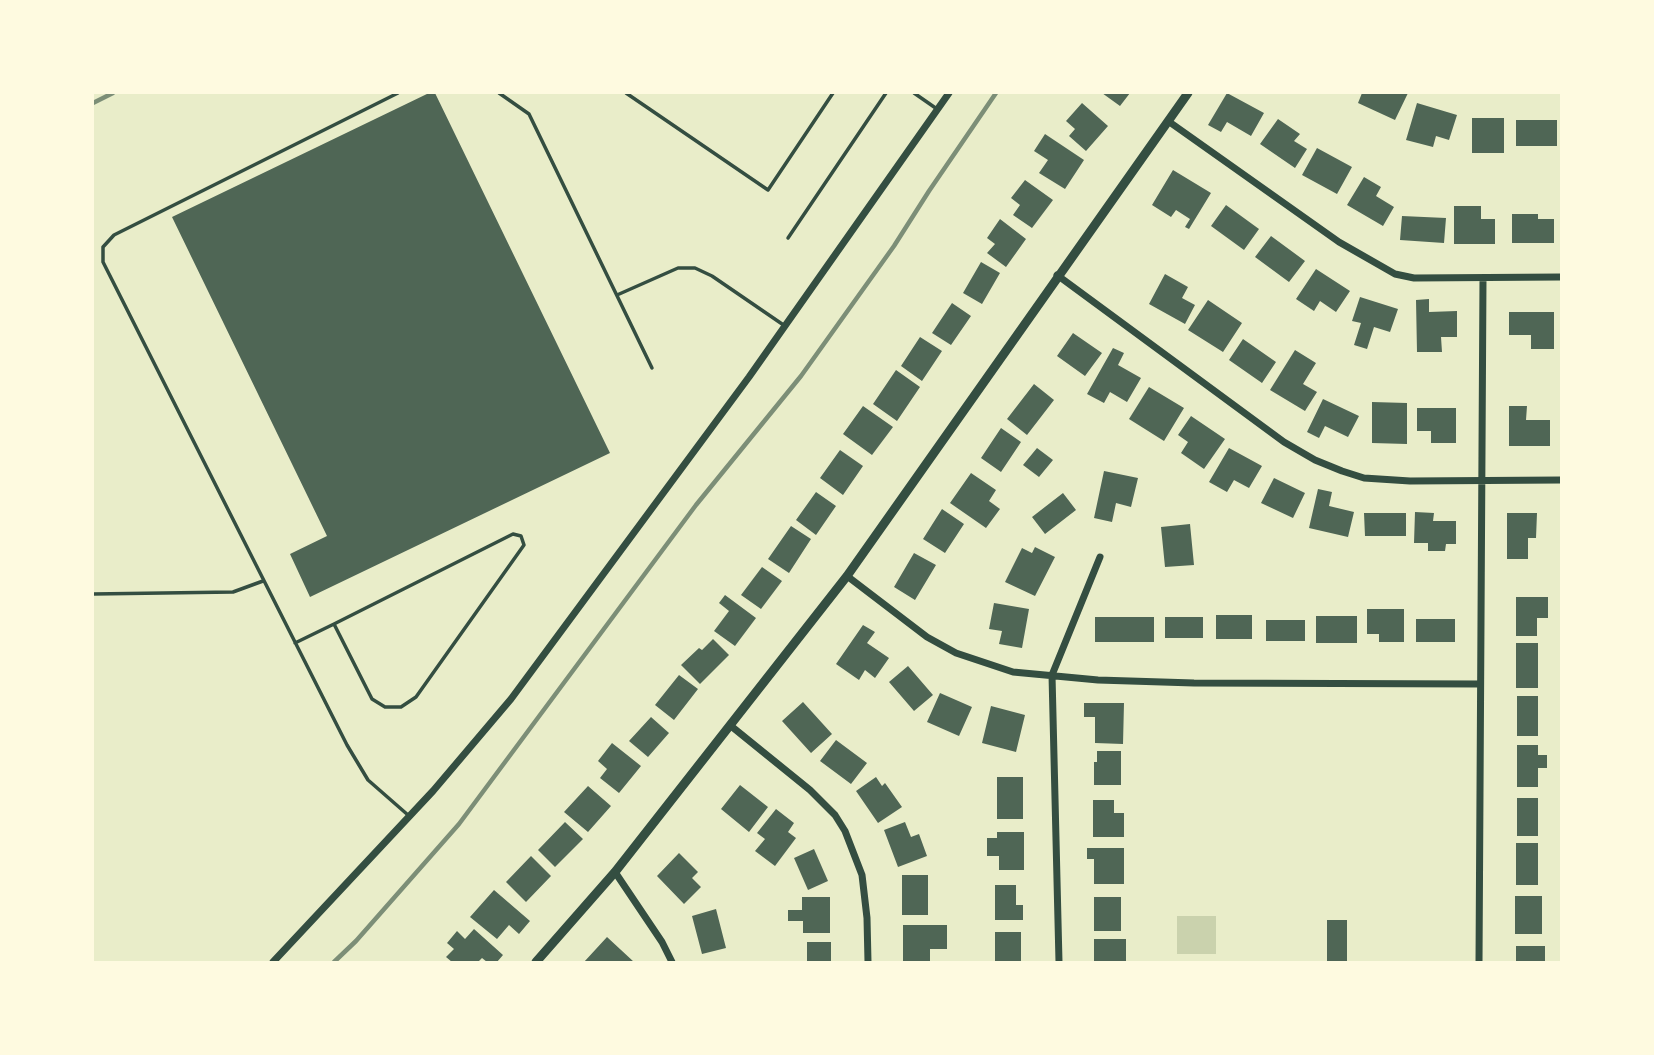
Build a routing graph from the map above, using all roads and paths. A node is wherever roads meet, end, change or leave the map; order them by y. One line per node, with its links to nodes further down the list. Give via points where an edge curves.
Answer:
1 (398, 93): 22 (lane, via 114,236 103,247 103,262)
2 (499, 93): 15 (lane, via 530,114)
3 (626, 93): 4 (lane, via 768,190)
4 (833, 93)
5 (886, 93): 11 (lane)
6 (914, 93): 9 (lane)
7 (949, 93): 9 (street)
8 (1188, 93): 10 (street)
9 (937, 109): 16 (street)
10 (1168, 121): 12 (street); 14 (street, via 1339,242 1395,274)
11 (788, 238)
12 (1057, 275): 19 (street, via 1315,460 1364,478); 21 (street)
13 (1561, 277): 14 (street)
14 (1483, 278): 19 (street)
15 (617, 295): 16 (lane, via 678,268 695,268); 17 (lane)
16 (785, 326): 29 (street, via 511,699)
17 (652, 368)
18 (1561, 480): 19 (street)
19 (1482, 481): 27 (street)
20 (1100, 557): 26 (street)
21 (847, 576): 26 (street, via 927,637 956,653 1013,672); 28 (street)
22 (263, 581): 23 (lane, via 233,592); 25 (lane)
23 (93, 593)
24 (334, 624): 24 (lane, via 513,534 521,536 524,545 416,697 401,707 385,707 372,699); 25 (lane)
25 (295, 643): 29 (lane, via 368,780)
26 (1052, 675): 27 (street, via 1194,683); 35 (street)
27 (1480, 684): 36 (street)
28 (731, 726): 30 (street); 34 (street, via 810,790 845,831 862,875)
29 (410, 816): 31 (street)
30 (615, 872): 32 (street); 33 (street)
31 (273, 962)
32 (536, 962)
33 (671, 962)
34 (868, 962)
35 (1059, 962)
36 (1479, 962)

